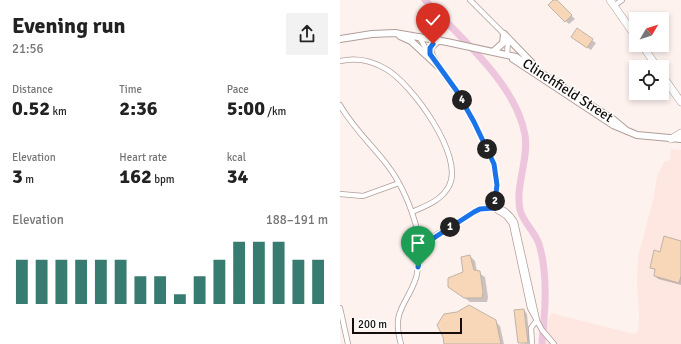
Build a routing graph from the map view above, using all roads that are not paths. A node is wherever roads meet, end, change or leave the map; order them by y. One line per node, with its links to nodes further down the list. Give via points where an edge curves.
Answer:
1 (470, 0): 6 (street)
2 (622, 0): 3 (street)
3 (612, 3): 4 (highway)
4 (629, 27)
5 (395, 33): 7 (main road, Clinchfield Street); 8 (main road, Clinchfield Street); 13 (main road, via 411,41)
6 (504, 34): 10 (main road, via 503,43); 11 (street, via 508,41); 14 (main road)
7 (419, 36): 9 (main road, Clinchfield Street); 13 (street, via 427,54)
8 (340, 38)
9 (439, 40): 10 (main road, Clinchfield Street); 13 (main road, via 430,48 430,54)
10 (494, 51): 11 (main road, Clinchfield Street)
11 (507, 55): 14 (main road, Clinchfield Street, via 522,60); 18 (main road, Clinchfield Street, via 612,124)
12 (340, 61): 25 (street, via 352,58 372,61 387,69 402,81 424,108 439,133 451,159 450,186 434,202)
13 (437, 64): 24 (street, via 456,90 494,164 497,185)
14 (540, 72): 18 (main road, Clinchfield Street)
15 (669, 84): 16 (highway)
16 (681, 102)
17 (340, 105): 22 (street)
18 (627, 131): 20 (main road, Clinchfield Street, via 637,135)
19 (681, 133): 20 (highway)
20 (671, 139): 21 (main road, Clinchfield Street)
21 (681, 139)
22 (399, 183): 23 (street, via 363,196); 25 (street)
23 (340, 194)
24 (494, 208): 28 (street, via 507,212 516,226); 30 (street, via 474,212 430,240 422,248 416,278 399,310)
25 (412, 212): 26 (street)
26 (418, 233)
27 (340, 308): 29 (street)
28 (537, 321): 31 (street, via 531,328); 32 (street)
29 (348, 344)
30 (401, 344)
31 (532, 344)
32 (554, 344)

